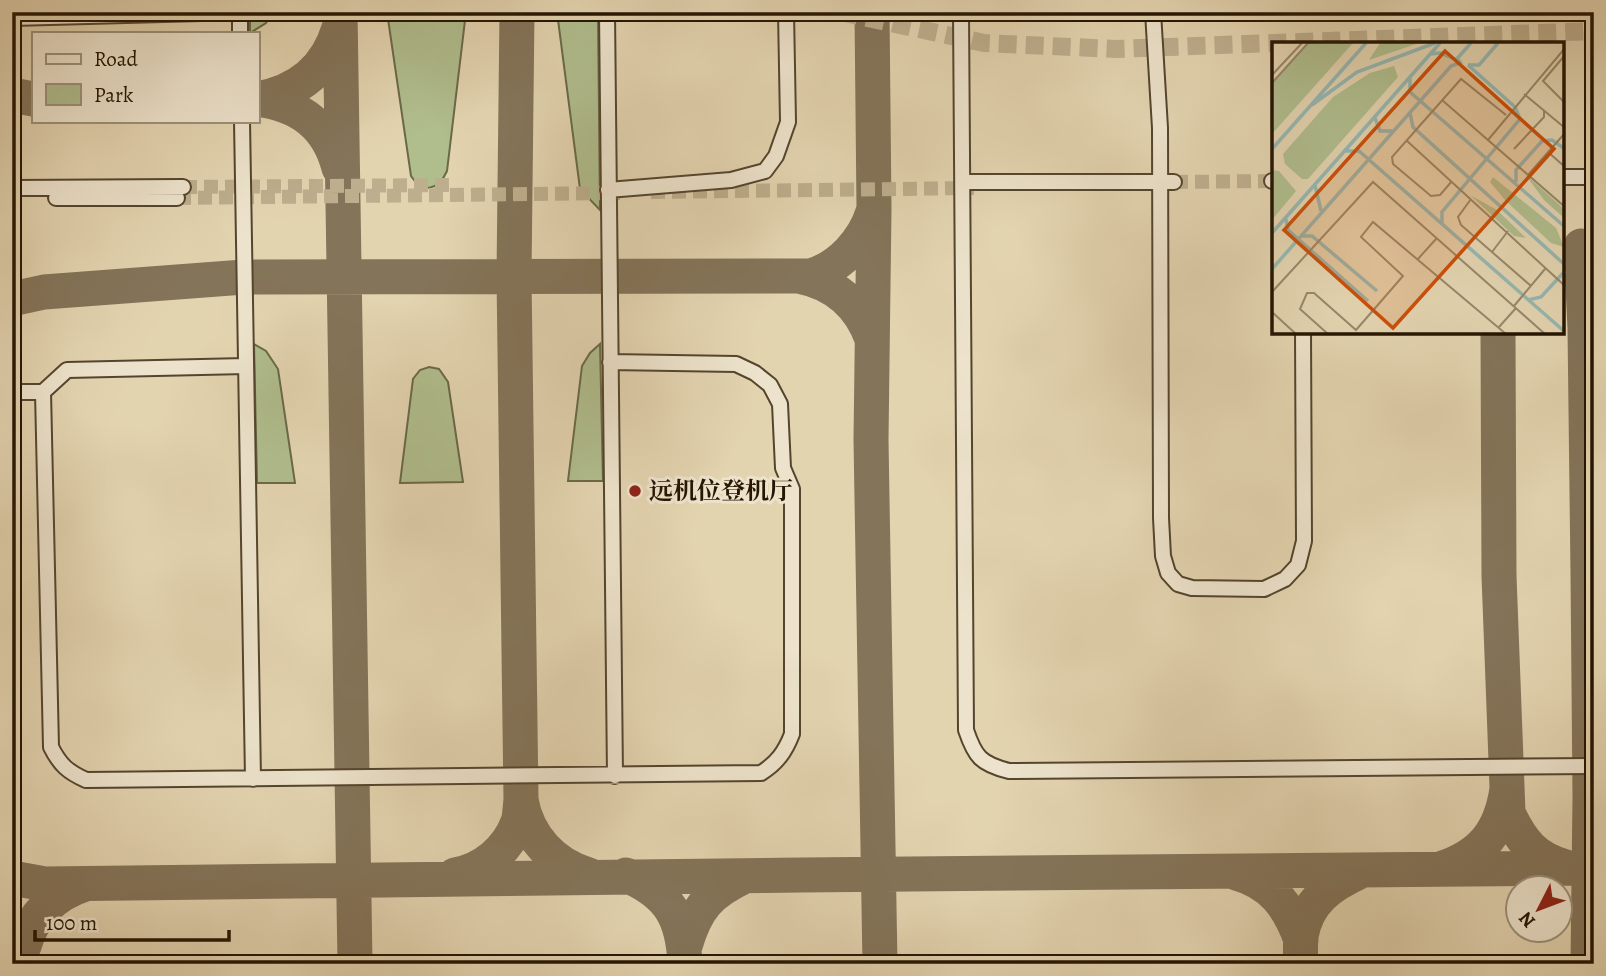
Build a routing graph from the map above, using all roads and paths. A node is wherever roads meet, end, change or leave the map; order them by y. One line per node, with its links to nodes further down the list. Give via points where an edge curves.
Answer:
1 (607, 12): 14 (lane)
2 (786, 12): 14 (lane, via 788,122 776,156 765,171 731,180)
3 (961, 12): 21 (lane, via 966,730 972,750 988,766 1009,771)
4 (1153, 12): 11 (lane)
5 (43, 15): 6 (lane); 7 (lane, via 240,12)
6 (12, 19)
7 (240, 32)
8 (242, 122): 18 (lane)
9 (1564, 177): 10 (lane)
10 (1594, 177)
11 (1164, 183): 12 (lane); 16 (lane, via 1161,518 1163,556 1168,573 1178,584 1264,589 1285,579 1298,565 1304,541)
12 (972, 185)
13 (12, 188): 15 (lane, via 180,192)
14 (608, 190): 17 (lane)
15 (12, 197)
16 (1303, 334)
17 (610, 362): 22 (lane); 22 (lane, via 736,364 755,373 770,385 780,404 783,468 792,489 792,734 786,749 761,773)
18 (246, 366): 20 (lane, via 67,370); 23 (lane)
19 (12, 392): 20 (lane)
20 (43, 392): 23 (lane, via 51,747 58,762 86,780)
21 (1594, 766)
22 (615, 776): 23 (lane)
23 (253, 779)

